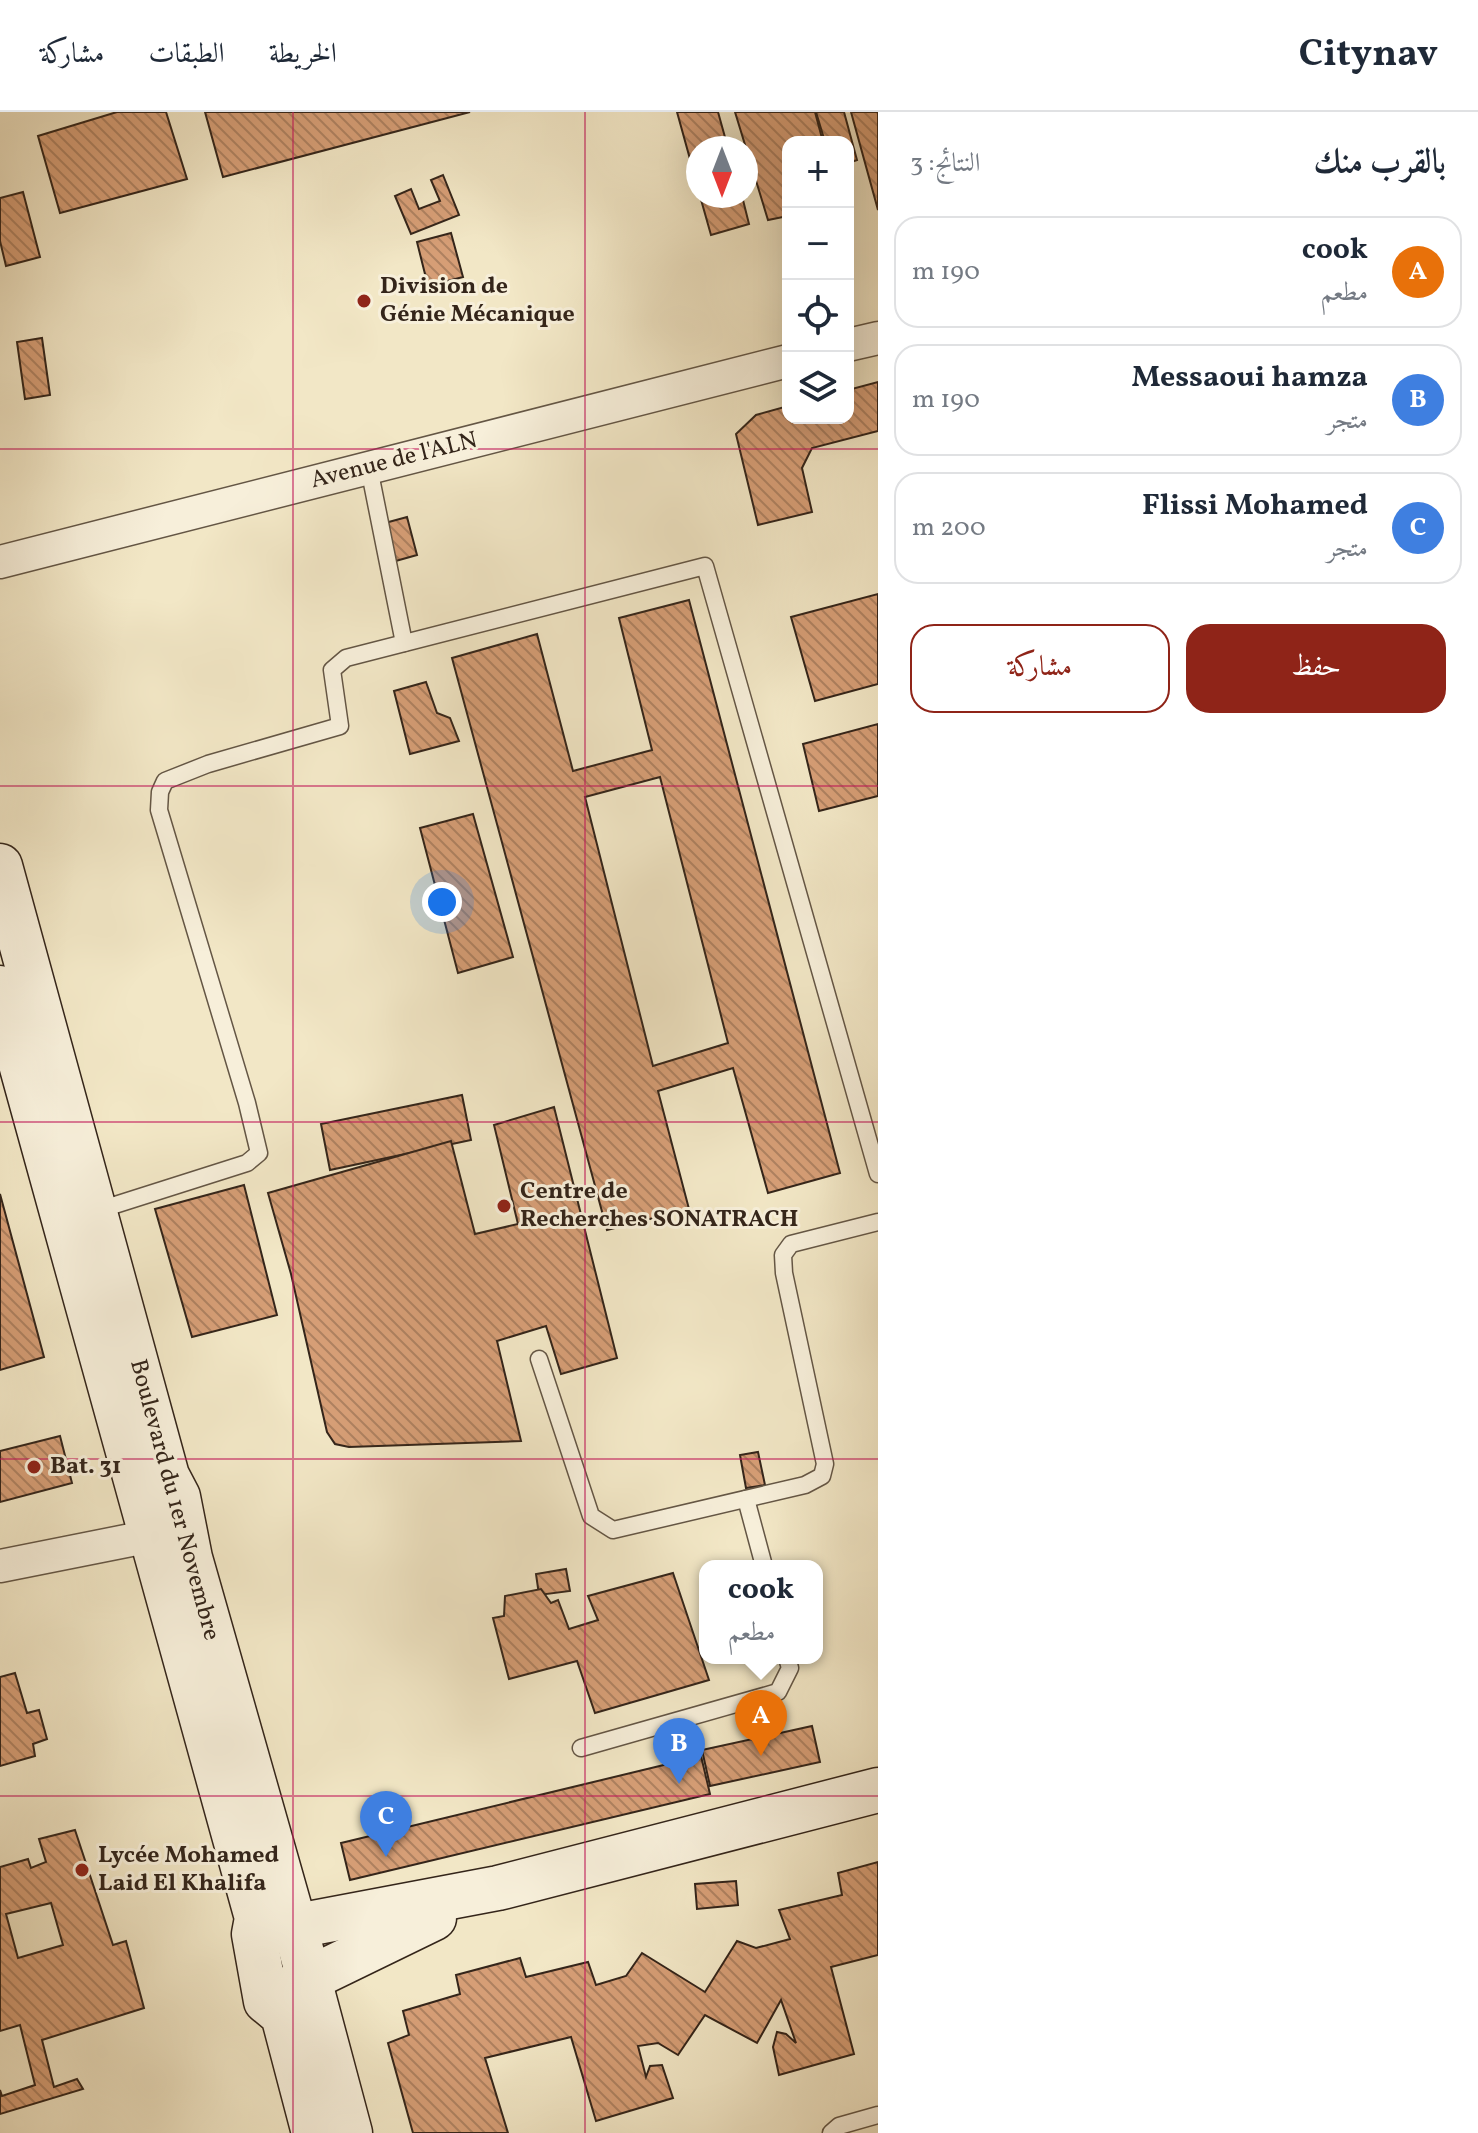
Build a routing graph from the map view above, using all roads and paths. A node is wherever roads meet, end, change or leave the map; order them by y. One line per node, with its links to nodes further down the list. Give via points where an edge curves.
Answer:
1 (878, 338): 2 (street)
2 (854, 344)
3 (782, 363): 4 (street, Avenue de l'ALN)
4 (369, 468): 5 (street, Avenue de l'ALN); 6 (lane)
5 (0, 562)
6 (404, 643): 9 (lane, via 705,566); 10 (lane, via 346,658 332,670 340,726 165,781 159,810 259,1153 247,1163)
7 (0, 866): 10 (main road, Boulevard du 1er Novembre)
8 (0, 988): 15 (main road, Boulevard du 1er Novembre)
9 (878, 1174)
10 (94, 1211): 13 (main road, Boulevard du 1er Novembre, via 167,1476)
11 (878, 1222): 14 (lane, via 791,1244 783,1255 825,1464 822,1476 805,1485)
12 (539, 1359): 14 (lane, via 591,1516 613,1530)
13 (178, 1497): 15 (street); 22 (main road, Boulevard du 1er Novembre)
14 (746, 1499): 16 (lane)
15 (151, 1536): 17 (street); 22 (main road, Boulevard du 1er Novembre, via 257,1918)
16 (762, 1560)
17 (0, 1566)
18 (789, 1664): 19 (lane, via 778,1692)
19 (581, 1748)
20 (878, 1790): 21 (main road)
21 (498, 1888): 22 (main road); 23 (main road)
22 (274, 1931): 23 (main road, Boulevard du 1er Novembre); 24 (main road, Boulevard du 1er Novembre)
23 (308, 1978): 24 (main road); 27 (main road, Boulevard du 1er Novembre)
24 (266, 2001): 26 (main road, Boulevard du 1er Novembre, via 283,2015)
25 (878, 2115): 28 (lane)
26 (314, 2133)
27 (350, 2133)
28 (831, 2133)

